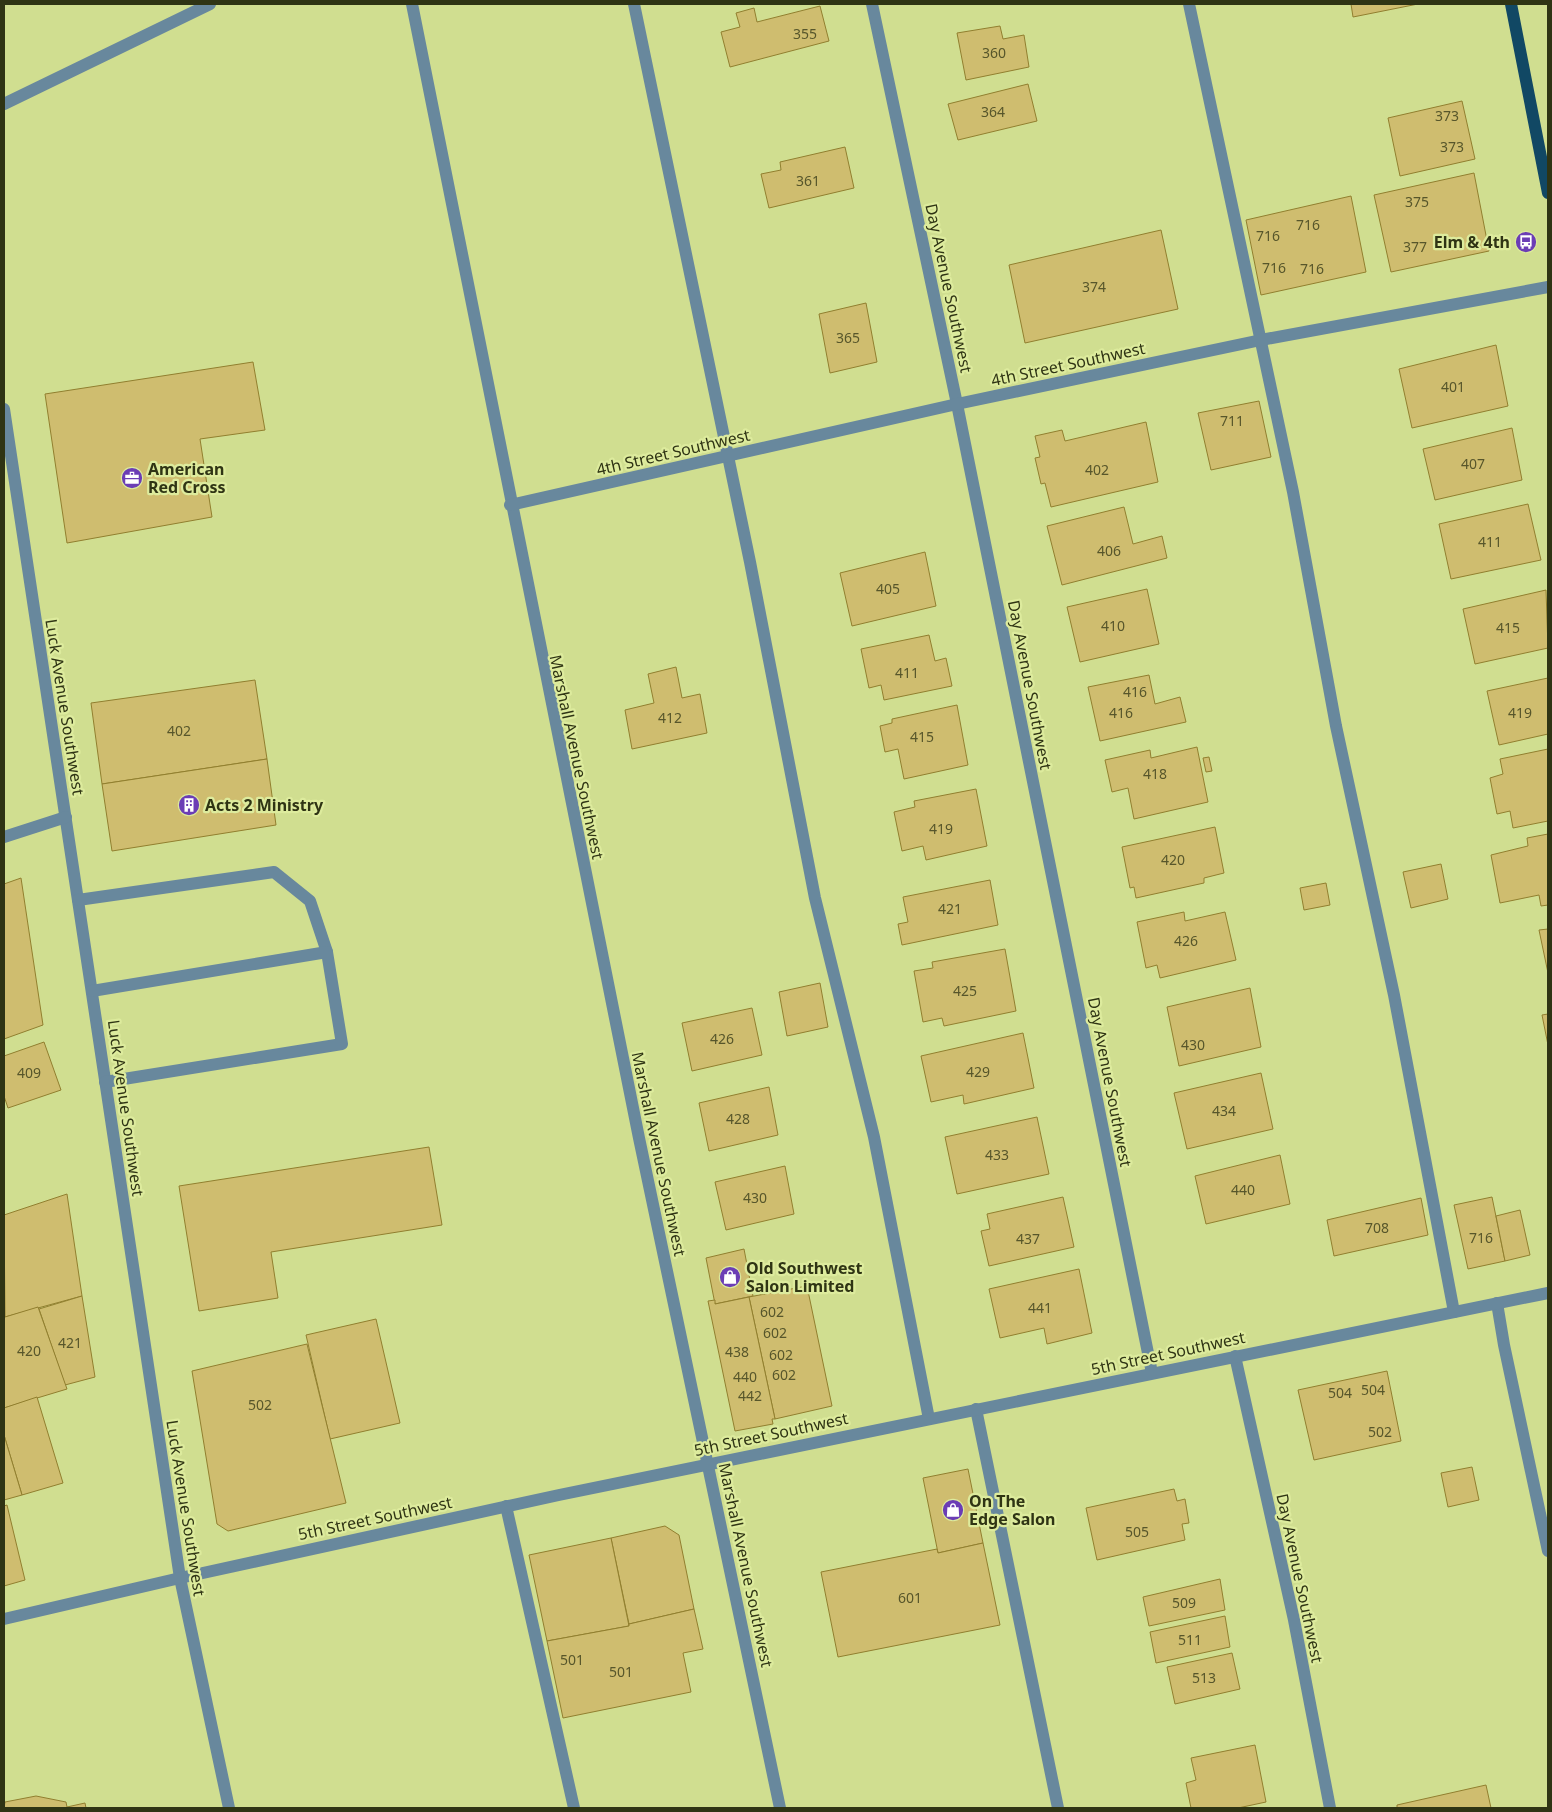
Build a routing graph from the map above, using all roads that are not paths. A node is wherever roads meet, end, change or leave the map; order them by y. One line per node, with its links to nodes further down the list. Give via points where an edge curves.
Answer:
1 (210, 4): 7 (street)
2 (412, 4): 14 (street, Marshall Avenue Southwest)
3 (634, 4): 13 (street)
4 (872, 4): 11 (street, Day Avenue Southwest)
5 (1189, 4): 10 (street)
6 (1510, 4): 8 (main road)
7 (4, 104)
8 (1548, 193)
9 (1548, 287): 10 (street, 4th Street Southwest)
10 (1261, 340): 11 (street, 4th Street Southwest); 23 (street, via 1336,726 1394,995)
11 (956, 404): 13 (street, 4th Street Southwest); 25 (street, Day Avenue Southwest)
12 (4, 409): 15 (street, Luck Avenue Southwest)
13 (729, 456): 14 (street, 4th Street Southwest); 27 (street, via 815,898 874,1137)
14 (510, 506): 28 (street, Marshall Avenue Southwest)
15 (66, 817): 16 (street); 17 (street, Luck Avenue Southwest)
16 (4, 837)
17 (78, 900): 18 (street, via 274,872 310,900); 19 (street, Luck Avenue Southwest)
18 (327, 952): 19 (street); 20 (street, via 342,1044)
19 (92, 991): 20 (street, Luck Avenue Southwest)
20 (105, 1082): 31 (street, Luck Avenue Southwest)
21 (1548, 1293): 22 (street, 5th Street Southwest)
22 (1497, 1303): 23 (street, 5th Street Southwest); 30 (street)
23 (1454, 1312): 24 (street, 5th Street Southwest)
24 (1235, 1356): 25 (street, 5th Street Southwest); 37 (street, Day Avenue Southwest, via 1294,1620)
25 (1152, 1373): 26 (street, 5th Street Southwest)
26 (976, 1409): 27 (street, 5th Street Southwest); 36 (street)
27 (929, 1418): 28 (street, 5th Street Southwest)
28 (709, 1463): 29 (street, 5th Street Southwest); 35 (street, Marshall Avenue Southwest)
29 (506, 1506): 31 (street, 5th Street Southwest); 34 (street)
30 (1548, 1551)
31 (180, 1578): 32 (street, 5th Street Southwest); 33 (street, Luck Avenue Southwest)
32 (4, 1619)
33 (228, 1808)
34 (574, 1808)
35 (780, 1808)
36 (1058, 1808)
37 (1330, 1808)

